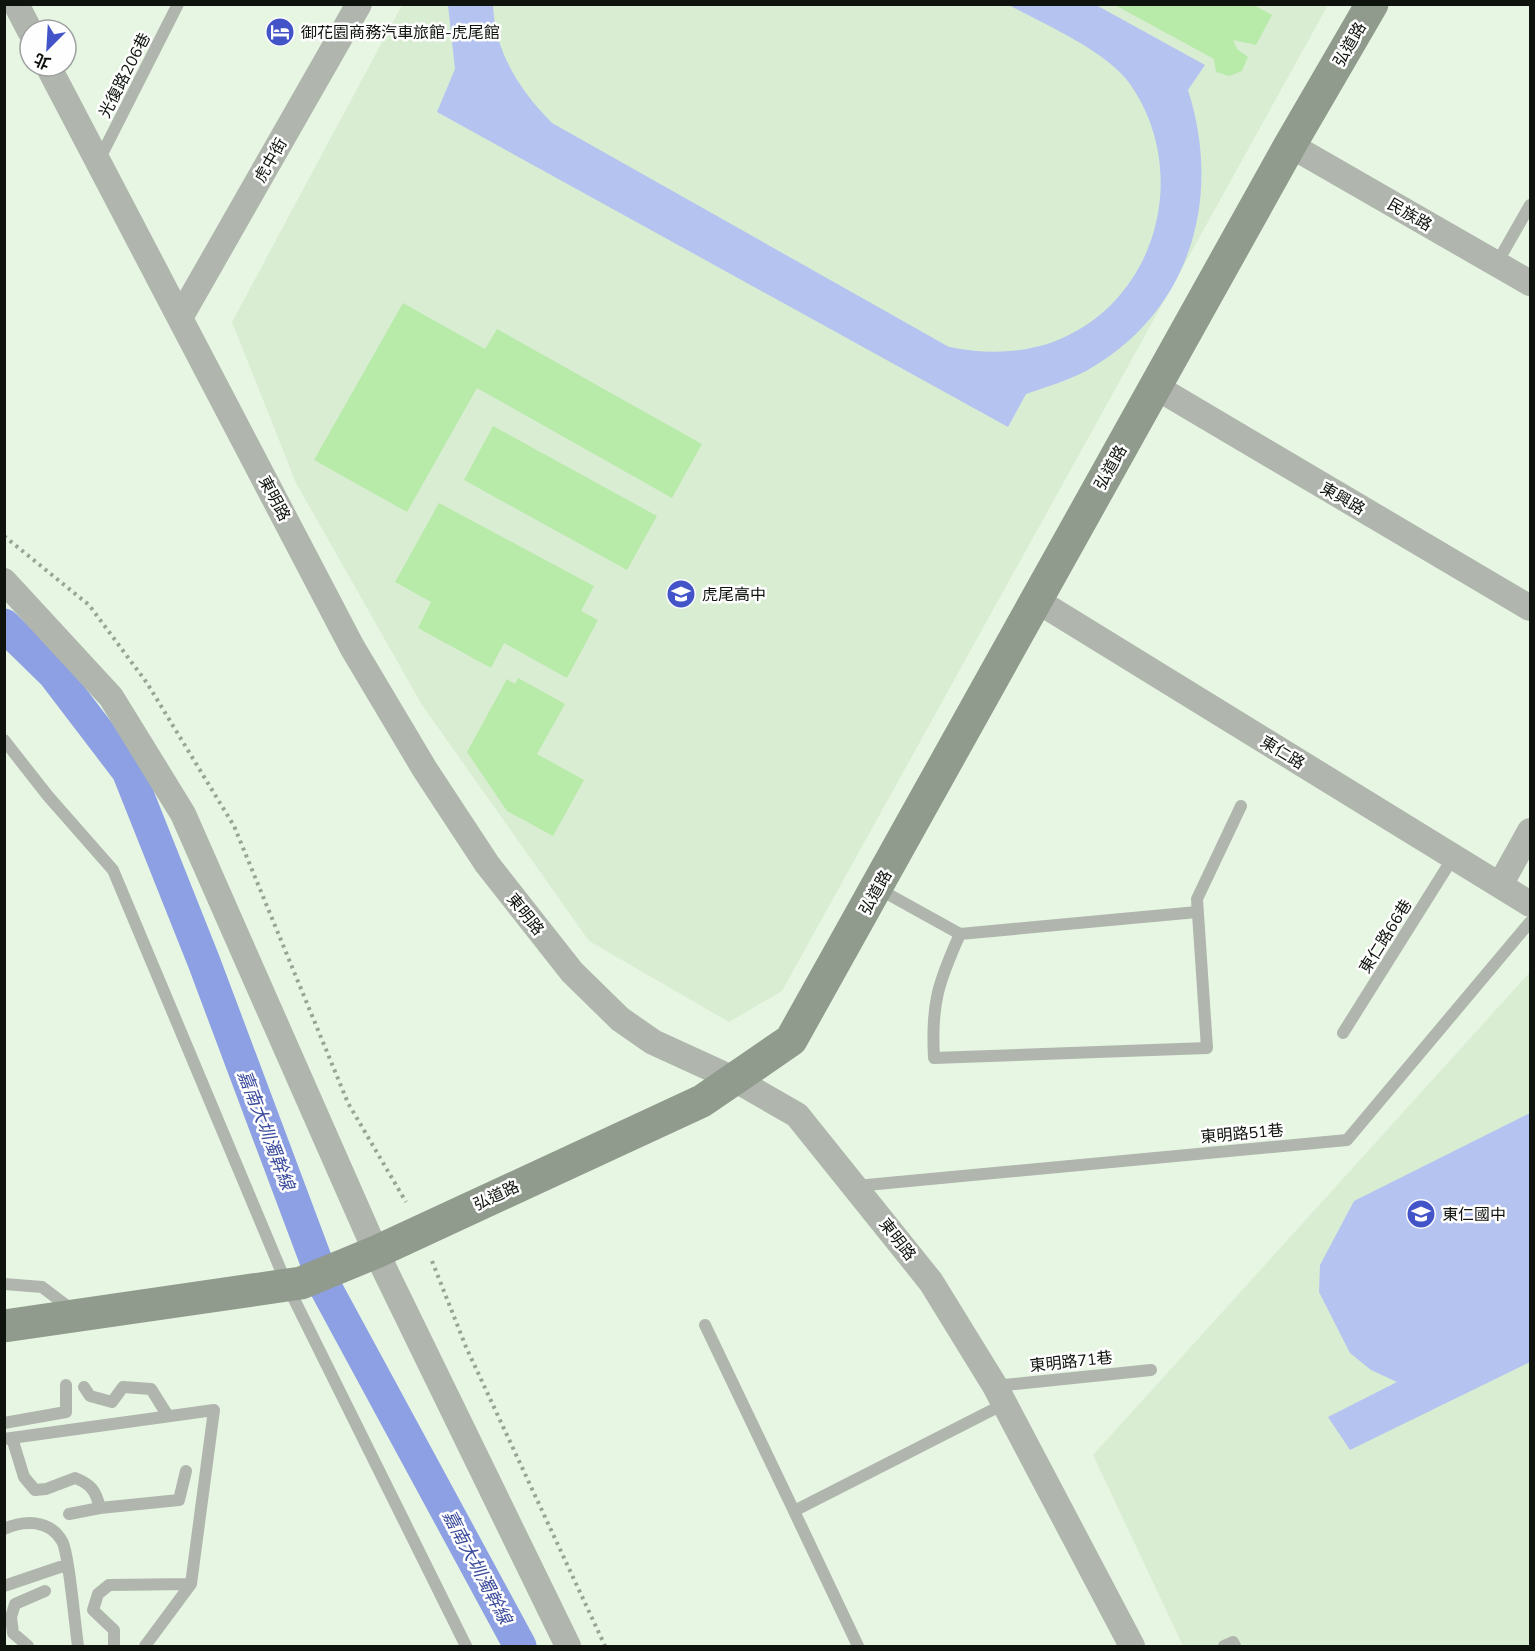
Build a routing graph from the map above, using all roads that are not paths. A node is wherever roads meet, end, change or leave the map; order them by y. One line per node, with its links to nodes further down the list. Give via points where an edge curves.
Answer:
1 (16, 4): 5 (street)
2 (178, 4): 8 (lane, 光復路206巷)
3 (359, 4): 12 (street, 虎中街)
4 (1372, 4): 7 (street, 弘道路)
5 (23, 18)
6 (55, 78): 8 (street, 東明路)
7 (1290, 145): 10 (street, 民族路); 13 (street, 弘道路)
8 (99, 160): 12 (street, 東明路)
9 (1530, 205): 10 (lane)
10 (1497, 263): 11 (street, 民族路)
11 (1530, 283)
12 (181, 316): 28 (street, 東明路, via 352,647 487,864 572,972 620,1020 653,1042)
13 (1156, 387): 15 (street, 弘道路); 16 (street, 東興路)
14 (4, 581): 30 (street, via 111,697 183,814)
15 (1036, 600): 20 (street, 東仁路); 22 (street, 弘道路)
16 (1530, 608)
17 (4, 740): 32 (lane, via 113,870)
18 (1241, 806): 24 (lane, via 1197,899)
19 (1530, 831): 21 (street)
20 (1454, 856): 21 (street, 東仁路); 27 (lane, 東仁路66巷)
21 (1500, 885): 23 (street, 東仁路)
22 (877, 888): 26 (lane); 28 (street, 弘道路, via 791,1040)
23 (1530, 904)
24 (1197, 912): 26 (lane); 26 (lane, via 1207,1048 934,1058 932,1025 939,981)
25 (1530, 922): 29 (lane, 東明路51巷, via 1347,1140)
26 (960, 934)
27 (1343, 1033)
28 (736, 1080): 29 (street, 東明路, via 797,1115); 30 (street, 弘道路, via 702,1101)
29 (856, 1186): 39 (street, 東明路, via 931,1282)
30 (363, 1257): 32 (street, 弘道路); 57 (street)
31 (4, 1284): 33 (lane, via 42,1287)
32 (294, 1284): 33 (street, 弘道路); 56 (lane)
33 (77, 1314): 35 (street, 弘道路)
34 (705, 1325): 45 (lane)
35 (4, 1326)
36 (1151, 1370): 39 (lane, 東明路71巷)
37 (66, 1385): 41 (lane, via 66,1412)
38 (84, 1387): 40 (lane, via 90,1396 112,1402 123,1387 152,1389)
39 (1000, 1395): 45 (lane); 59 (street, 東明路)
40 (168, 1416): 42 (lane); 49 (lane, via 213,1410)
41 (4, 1423)
42 (8, 1439): 44 (lane, via 24,1477 35,1490 75,1478 88,1483)
43 (186, 1471): 44 (lane, via 179,1500)
44 (100, 1508): 46 (lane)
45 (794, 1511): 58 (lane)
46 (69, 1514)
47 (4, 1529): 48 (lane, via 19,1522 46,1526 63,1542)
48 (66, 1565): 50 (lane); 53 (lane)
49 (191, 1584): 54 (lane, via 109,1585 98,1594 93,1610 114,1630); 55 (lane)
50 (4, 1586)
51 (45, 1591): 52 (lane, via 15,1604 11,1617 13,1633)
52 (28, 1647)
53 (78, 1647)
54 (114, 1647)
55 (145, 1647)
56 (466, 1647)
57 (568, 1647)
58 (858, 1647)
59 (1132, 1647)
60 (1224, 1647): 61 (lane, via 1233,1642)
61 (1235, 1647)

